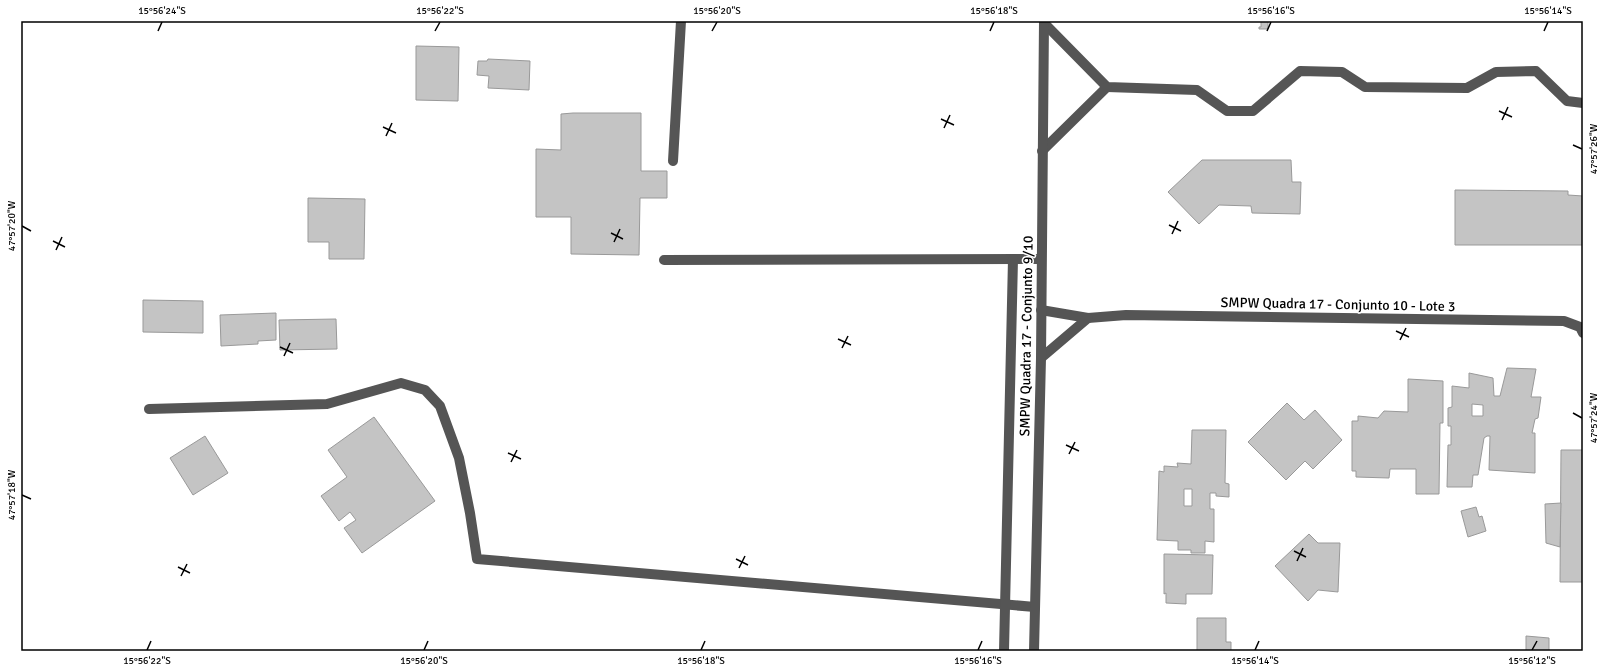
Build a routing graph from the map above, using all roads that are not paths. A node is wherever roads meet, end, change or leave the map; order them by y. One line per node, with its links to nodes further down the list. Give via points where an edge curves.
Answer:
1 (681, 21): 6 (street)
2 (1044, 22): 3 (street); 5 (street, SMPW Quadra 17 - Conjunto 9/10)
3 (1107, 87): 4 (street, via 1197,90 1227,111 1253,111 1300,71 1342,72 1365,87 1467,88 1496,72 1536,71 1567,101); 5 (street)
4 (1583, 103)
5 (1042, 151): 8 (street, SMPW Quadra 17 - Conjunto 9/10)
6 (673, 161)
7 (1013, 259): 8 (street); 9 (street); 15 (street)
8 (1041, 259): 10 (street, SMPW Quadra 17 - Conjunto 9/10)
9 (664, 260)
10 (1041, 310): 11 (street, SMPW Quadra 17 - Conjunto 10 - Lote 3); 13 (street, SMPW Quadra 17 - Conjunto 9/10)
11 (1088, 318): 12 (street, SMPW Quadra 17 - Conjunto 10 - Lote 3, via 1126,314 1564,321 1580,327); 13 (street)
12 (1583, 333)
13 (1040, 358): 16 (street, SMPW Quadra 17 - Conjunto 9/10)
14 (149, 409): 15 (street, via 327,404 401,383 425,390 440,406 458,458 477,559)
15 (1005, 605): 16 (street); 17 (street)
16 (1035, 607): 18 (street, SMPW Quadra 17 - Conjunto 9/10)
17 (1004, 651)
18 (1034, 651)

